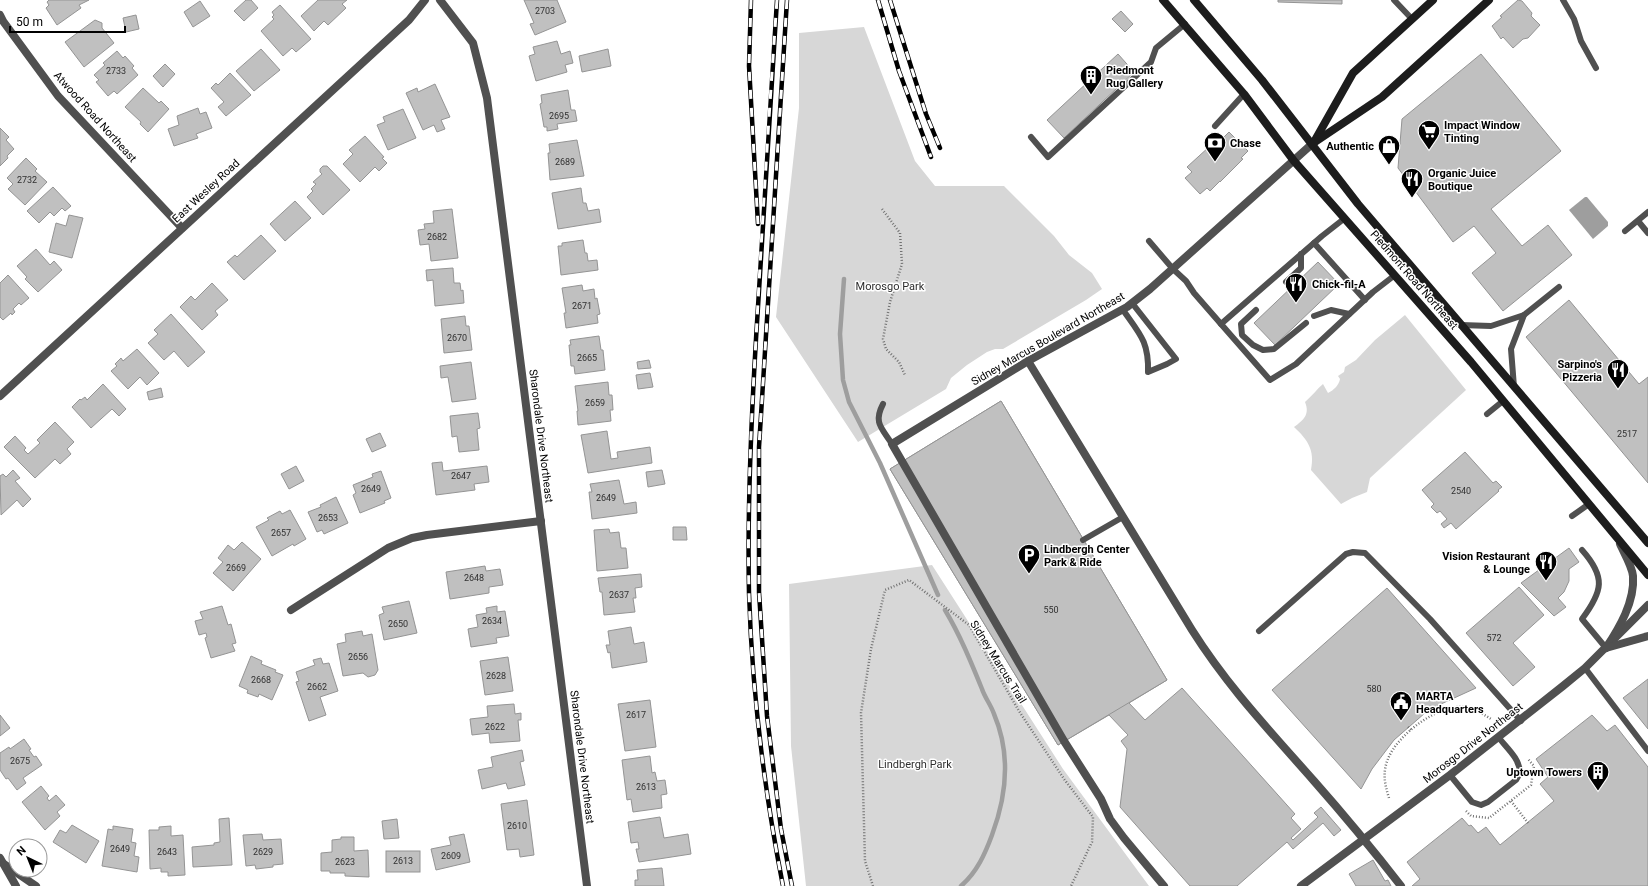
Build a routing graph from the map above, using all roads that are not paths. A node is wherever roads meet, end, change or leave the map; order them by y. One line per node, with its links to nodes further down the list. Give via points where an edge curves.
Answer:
1 (425, 0): 23 (street, East Wesley Road, via 409,20)
2 (440, 0): 53 (street, Sharondale Drive Northeast, via 473,43 486,98)
3 (1163, 0): 13 (main road, Piedmont Road Northeast)
4 (1194, 0): 10 (main road, Piedmont Road Northeast)
5 (1198, 0): 10 (lane)
6 (1394, 0): 12 (lane)
7 (1433, 0): 12 (main road, Sidney Marcus Boulevard Northeast)
8 (1489, 0): 18 (main road, Sidney Marcus Boulevard Northeast, via 1382,97)
9 (1563, 0): 14 (lane)
10 (1202, 9): 18 (main road, Piedmont Road Northeast)
11 (0, 15): 23 (street, Atwood Road Northeast, via 58,96)
12 (1412, 19): 18 (main road, Sidney Marcus Boulevard Northeast, via 1353,73)
13 (1185, 24): 15 (main road, Piedmont Road Northeast); 17 (lane, via 1156,48 1151,62 1048,156)
14 (1596, 68)
15 (1244, 94): 16 (lane); 19 (main road, Piedmont Road Northeast)
16 (1214, 126)
17 (1030, 137)
18 (1312, 144): 19 (street, Sidney Marcus Boulevard Northeast); 42 (main road, Piedmont Road Northeast, via 1358,204)
19 (1294, 161): 21 (main road, Piedmont Road Northeast); 29 (street, Sidney Marcus Boulevard Northeast)
20 (1648, 212): 22 (lane)
21 (1345, 218): 27 (lane); 30 (main road, Piedmont Road Northeast)
22 (1638, 221): 24 (lane); 25 (lane)
23 (182, 228): 45 (street, East Wesley Road)
24 (1625, 231)
25 (1648, 233)
26 (1149, 241): 29 (lane)
27 (1314, 242): 28 (lane); 33 (lane)
28 (1301, 254): 31 (lane, via 1301,268); 41 (lane)
29 (1173, 269): 34 (street, Sidney Marcus Boulevard Northeast); 41 (lane)
30 (1395, 275): 33 (lane); 46 (main road, Piedmont Road Northeast)
31 (1286, 282)
32 (1559, 287): 38 (lane)
33 (1365, 300): 37 (lane)
34 (1132, 303): 35 (street, Sidney Marcus Boulevard Northeast); 35 (lane, via 1176,359 1148,372 1148,355 1142,337)
35 (1123, 310): 43 (street, Sidney Marcus Boulevard Northeast)
36 (1256, 310): 40 (lane, via 1241,324 1242,335 1263,350 1274,349)
37 (1349, 314): 39 (lane, via 1331,310); 41 (lane, via 1296,364 1270,380)
38 (1524, 315): 42 (lane, via 1491,326); 44 (lane, via 1511,348)
39 (1314, 316)
40 (1306, 323)
41 (1221, 324)
42 (1460, 325): 44 (main road, Piedmont Road Northeast)
43 (1028, 361): 49 (street, Sidney Marcus Boulevard Northeast); 51 (street)
44 (1514, 387): 56 (main road, Piedmont Road Northeast)
45 (0, 396)
46 (1503, 401): 48 (lane); 50 (main road, Piedmont Road Northeast)
47 (883, 404): 49 (lane, via 878,414 880,426)
48 (1487, 414)
49 (892, 444): 75 (street, via 1064,741 1101,799 1110,819)
50 (1589, 504): 52 (lane); 55 (main road, Piedmont Road Northeast)
51 (1123, 516): 54 (lane); 69 (street, via 1221,673)
52 (1572, 516)
53 (541, 521): 60 (street, via 412,538 388,548); 74 (street, Sharondale Drive Northeast)
54 (1084, 540)
55 (1619, 540): 58 (main road, Piedmont Road Northeast); 63 (street, via 1633,575 1632,589 1623,620)
56 (1648, 543)
57 (1582, 550): 63 (lane, via 1592,561 1600,582 1594,603 1582,619)
58 (1648, 575)
59 (1648, 605): 63 (street, Morosgo Drive Northeast)
60 (291, 610)
61 (1259, 631): 65 (lane, via 1346,554 1365,553 1430,619)
62 (1648, 636): 63 (street)
63 (1606, 648): 64 (street, Morosgo Drive Northeast)
64 (1585, 668): 65 (street, Morosgo Drive Northeast); 67 (lane)
65 (1520, 721): 66 (street, Morosgo Drive Northeast)
66 (1499, 738): 68 (street, Morosgo Drive Northeast); 68 (lane, via 1517,760 1520,773 1516,780 1488,802 1481,805 1472,802)
67 (1648, 751)
68 (1450, 775): 69 (street, Morosgo Drive Northeast)
69 (1364, 839): 71 (street, Morosgo Drive Northeast); 76 (street)
70 (2, 861): 72 (street); 73 (street)
71 (1304, 885)
72 (16, 886)
73 (36, 886)
74 (587, 886)
75 (1164, 886)
76 (1400, 886)

